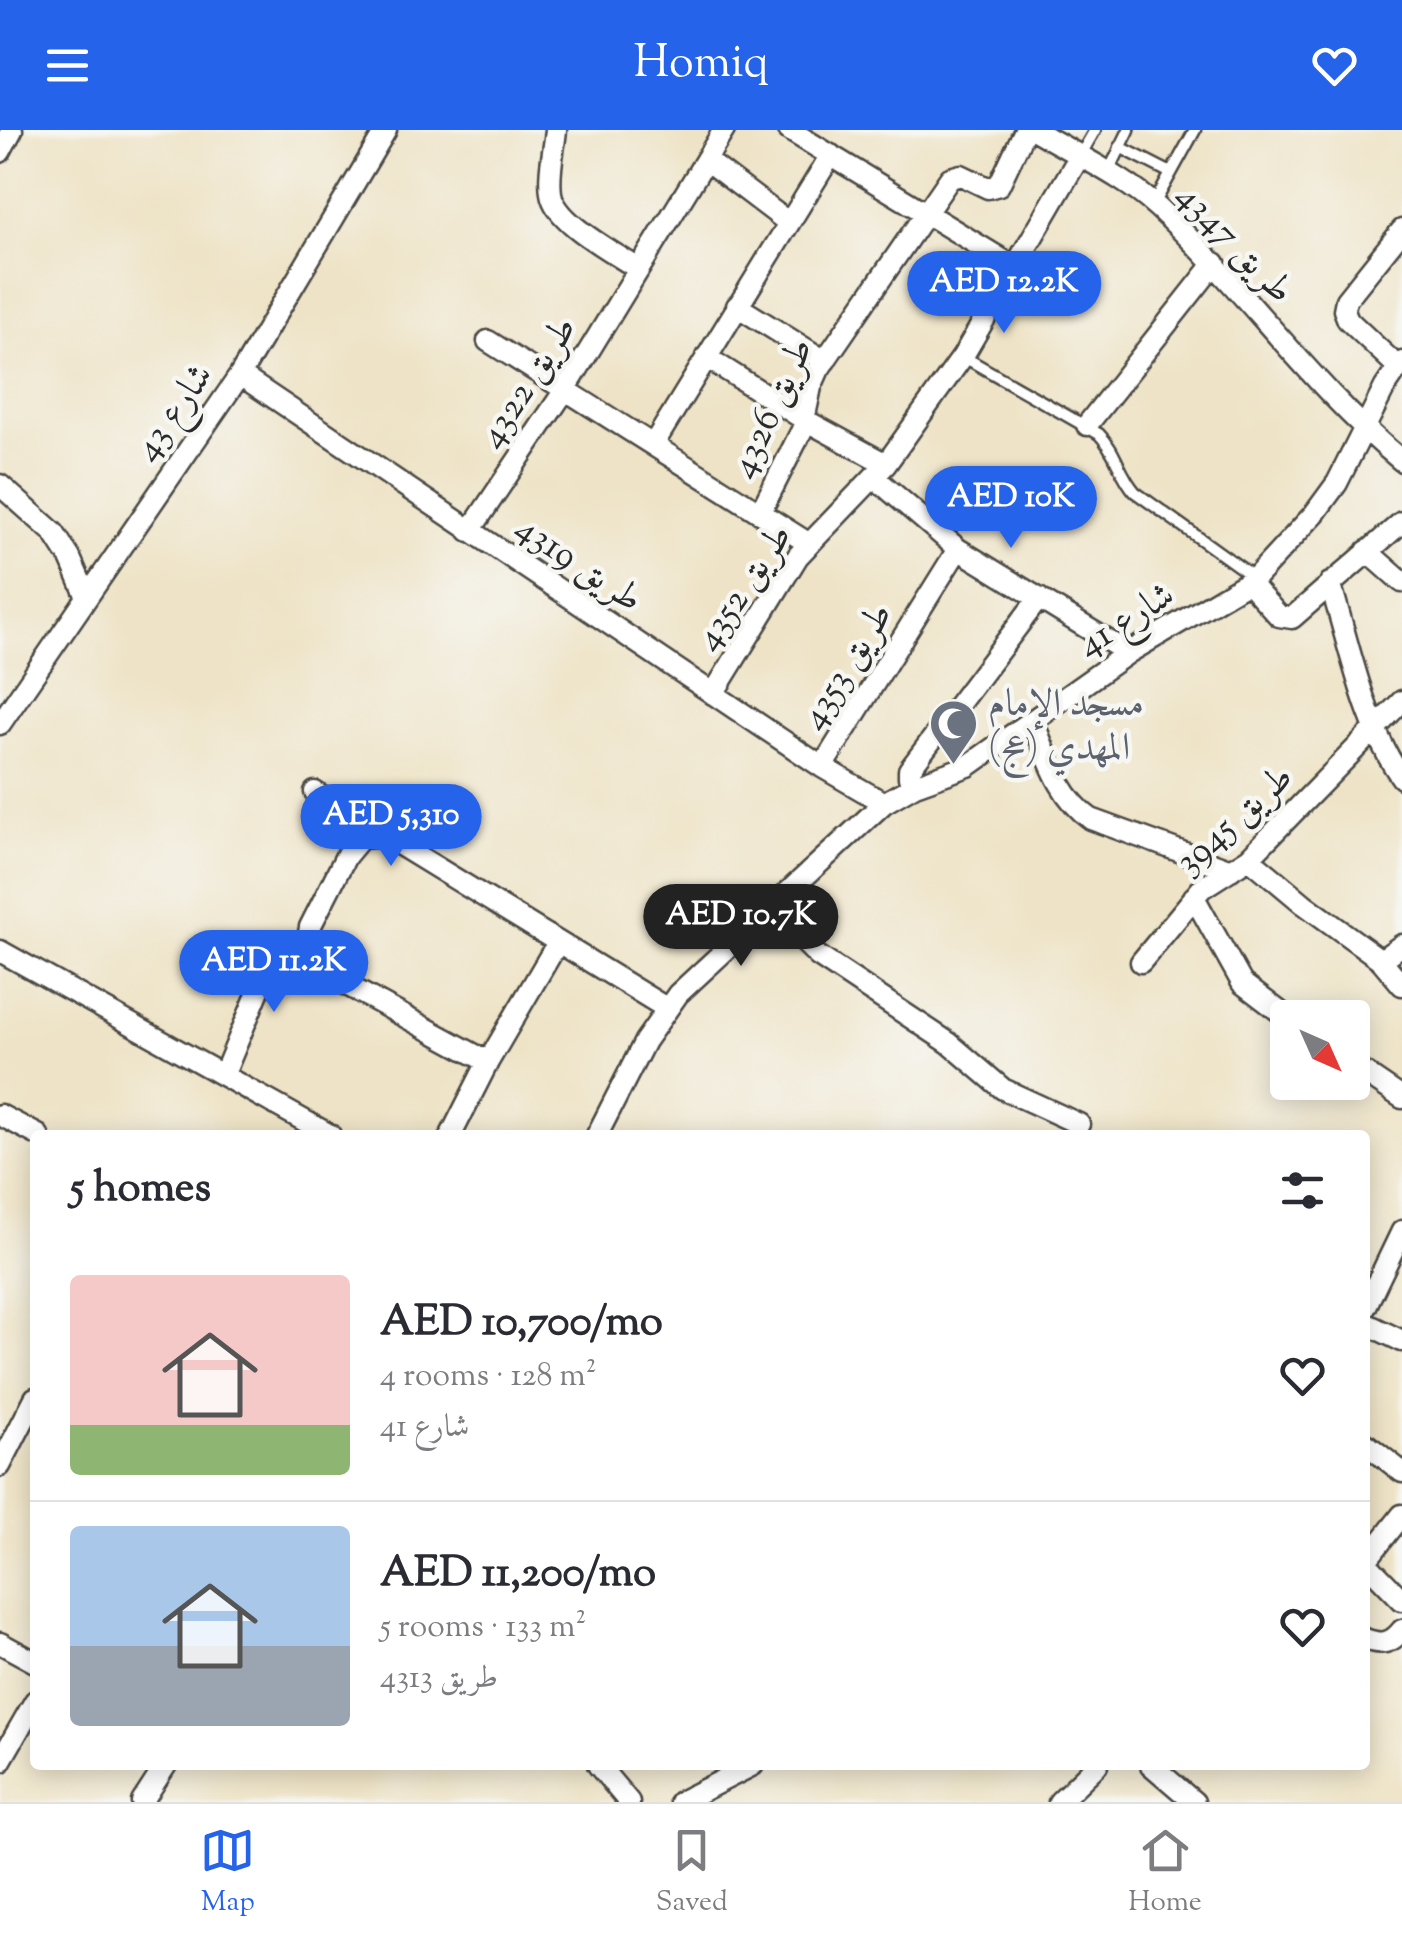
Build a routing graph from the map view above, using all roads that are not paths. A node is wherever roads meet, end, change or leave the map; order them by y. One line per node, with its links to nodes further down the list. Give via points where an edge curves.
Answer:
1 (12, 130): 12 (street)
2 (556, 130): 23 (street, via 553,203)
3 (724, 130): 15 (street, طريق 4322)
4 (789, 130): 13 (street)
5 (1024, 130): 19 (street, طريق 4326, via 999,185 988,188 953,176)
6 (1095, 130): 14 (lane)
7 (1128, 130): 11 (lane)
8 (1196, 130): 16 (lane)
9 (383, 131): 31 (street, شارع 43)
10 (1044, 132): 14 (street, طريق 4347)
11 (1120, 147): 16 (lane); 17 (lane)
12 (0, 152)
13 (830, 154): 19 (street); 20 (street)
14 (1079, 157): 17 (street, طريق 4347); 24 (street)
15 (706, 160): 20 (street); 23 (street, طريق 4322)
16 (1171, 173): 18 (lane)
17 (1107, 174): 18 (street, طريق 4347)
18 (1154, 204): 22 (street, طريق 4347)
19 (926, 213): 24 (street); 29 (street, طريق 4326)
20 (790, 223): 25 (street)
21 (1402, 230): 30 (street, شارع 41, via 1344,310)
22 (1215, 263): 34 (street); 35 (street, طريق 4347)
23 (638, 268): 32 (street, طريق 4322)
24 (1016, 268): 27 (street)
25 (737, 306): 28 (street); 29 (street)
26 (488, 341): 32 (street)
27 (963, 356): 34 (lane); 38 (street)
28 (706, 357): 33 (street); 36 (street)
29 (825, 361): 33 (street, طريق 4326, via 811,387)
30 (1400, 364): 35 (street, شارع 41)
31 (240, 375): 42 (street, طريق 4319); 49 (street, شارع 43)
32 (564, 390): 36 (street); 42 (street, طريق 4322)
33 (806, 420): 38 (street); 40 (street, طريق 4326)
34 (1087, 425): 46 (lane, via 1108,443 1135,492)
35 (1364, 430): 37 (street, طريق 4347); 46 (street, شارع 41, via 1326,498)
36 (653, 445): 40 (street)
37 (1402, 461)
38 (880, 470): 43 (street, طريق 4352); 44 (street)
39 (0, 485): 49 (street, via 54,533)
40 (760, 512): 43 (street)
41 (1402, 522): 45 (street)
42 (470, 531): 52 (street, طريق 4319)
43 (808, 543): 52 (street, طريق 4352)
44 (958, 549): 50 (street); 57 (street, طريق 4353)
45 (1368, 551): 47 (street); 48 (street)
46 (1252, 581): 48 (street, via 1287,619); 51 (street, شارع 41)
47 (1402, 582)
48 (1330, 583): 56 (street)
49 (86, 595): 55 (street, شارع 43)
50 (1039, 598): 51 (street); 59 (street, via 909,770)
51 (1128, 654): 54 (street, شارع 41)
52 (713, 694): 57 (street, طريق 4319)
53 (1402, 701): 56 (street, طريق 3945)
54 (1033, 721): 59 (street, شارع 41, via 968,766); 64 (street, via 1077,810)
55 (0, 724)
56 (1376, 731): 58 (street); 63 (street, طريق 3945)
57 (822, 767): 61 (street, طريق 4319)
58 (1402, 778)
59 (914, 785): 61 (street, شارع 41)
60 (315, 792): 62 (street)
61 (884, 803): 66 (street, شارع 41)
62 (373, 835): 67 (street, via 352,846); 68 (street)
63 (1249, 858): 64 (street, طريق 3945); 71 (street)
64 (1231, 870): 65 (street, طريق 3945)
65 (1194, 897): 72 (street, طريق 3945); 74 (street, via 1242,983)
66 (770, 908): 75 (street, شارع 41); 81 (street, via 818,956 949,1043 1003,1088)
67 (307, 939): 76 (street, via 321,970); 77 (street, via 271,961)
68 (558, 942): 75 (street); 76 (street)
69 (1402, 946): 71 (street)
70 (0, 951): 77 (street)
71 (1381, 960): 73 (street)
72 (1142, 962)
73 (1402, 984)
74 (1270, 1004)
75 (666, 1008): 84 (street, شارع 41)
76 (488, 1062): 83 (street)
77 (224, 1074): 82 (street)
78 (1370, 1076): 79 (street)
79 (1402, 1098)
80 (3, 1123): 85 (street)
81 (1079, 1124)
82 (321, 1130)
83 (453, 1130)
84 (600, 1130)
85 (30, 1132)
86 (1402, 1232): 87 (street)
87 (1370, 1298)
88 (1370, 1325): 89 (street)
89 (1402, 1341)
90 (30, 1408): 92 (street)
91 (1370, 1448): 93 (street)
92 (0, 1466)
93 (1402, 1472)
94 (1402, 1514): 95 (street)
95 (1370, 1556)
96 (1370, 1567): 97 (street)
97 (1402, 1600)
98 (1402, 1630): 99 (street, via 1394,1640)
99 (1370, 1641)
100 (0, 1643): 101 (street)
101 (30, 1659)
102 (30, 1709): 103 (street)
103 (0, 1762)
104 (163, 1770): 109 (street)
105 (602, 1770): 110 (street)
106 (743, 1770): 111 (street)
107 (1092, 1770): 112 (street)
108 (1157, 1770): 113 (street)
109 (142, 1802)
110 (628, 1802)
111 (680, 1802)
112 (1060, 1802)
113 (1194, 1802)

